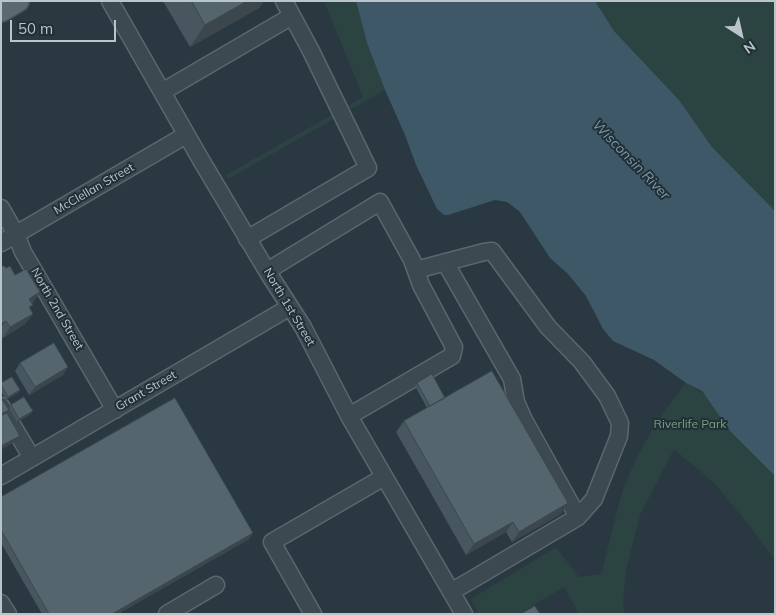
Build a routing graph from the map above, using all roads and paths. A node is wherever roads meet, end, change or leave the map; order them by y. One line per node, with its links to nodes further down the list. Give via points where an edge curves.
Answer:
1 (18, 1): 4 (main road)
2 (110, 1): 6 (street, North 1st Street)
3 (284, 1): 5 (street)
4 (1, 11)
5 (292, 16): 6 (street); 10 (street, via 368,168)
6 (162, 92): 7 (street, North 1st Street)
7 (186, 135): 9 (street, McClellan Street); 10 (street, North 1st Street)
8 (1, 208): 9 (street, North 2nd Street)
9 (16, 234): 11 (street, McClellan Street); 17 (street, North 2nd Street, via 23,252)
10 (247, 239): 14 (street, North 1st Street)
11 (1, 243)
12 (445, 262): 13 (street); 22 (street, via 512,379 516,402 524,420); 22 (street, via 492,251 548,327 582,362 607,396 620,424 619,436 594,499)
13 (416, 270): 14 (street, via 380,202); 18 (street, via 454,347 452,356)
14 (267, 271): 15 (street, North 1st Street)
15 (290, 307): 17 (street, Grant Street); 18 (street, North 1st Street)
16 (1, 406): 19 (street)
17 (115, 410): 19 (street, Grant Street)
18 (349, 416): 21 (street, North 1st Street)
19 (32, 458): 20 (street, Grant Street)
20 (1, 476)
21 (384, 477): 24 (street, North 1st Street); 29 (street, via 272,542)
22 (578, 517): 24 (street)
23 (216, 586): 26 (street)
24 (451, 592): 30 (street, North 1st Street)
25 (1, 603): 27 (street)
26 (184, 610): 28 (street)
27 (8, 614)
28 (167, 614)
29 (313, 614)
30 (464, 614)

